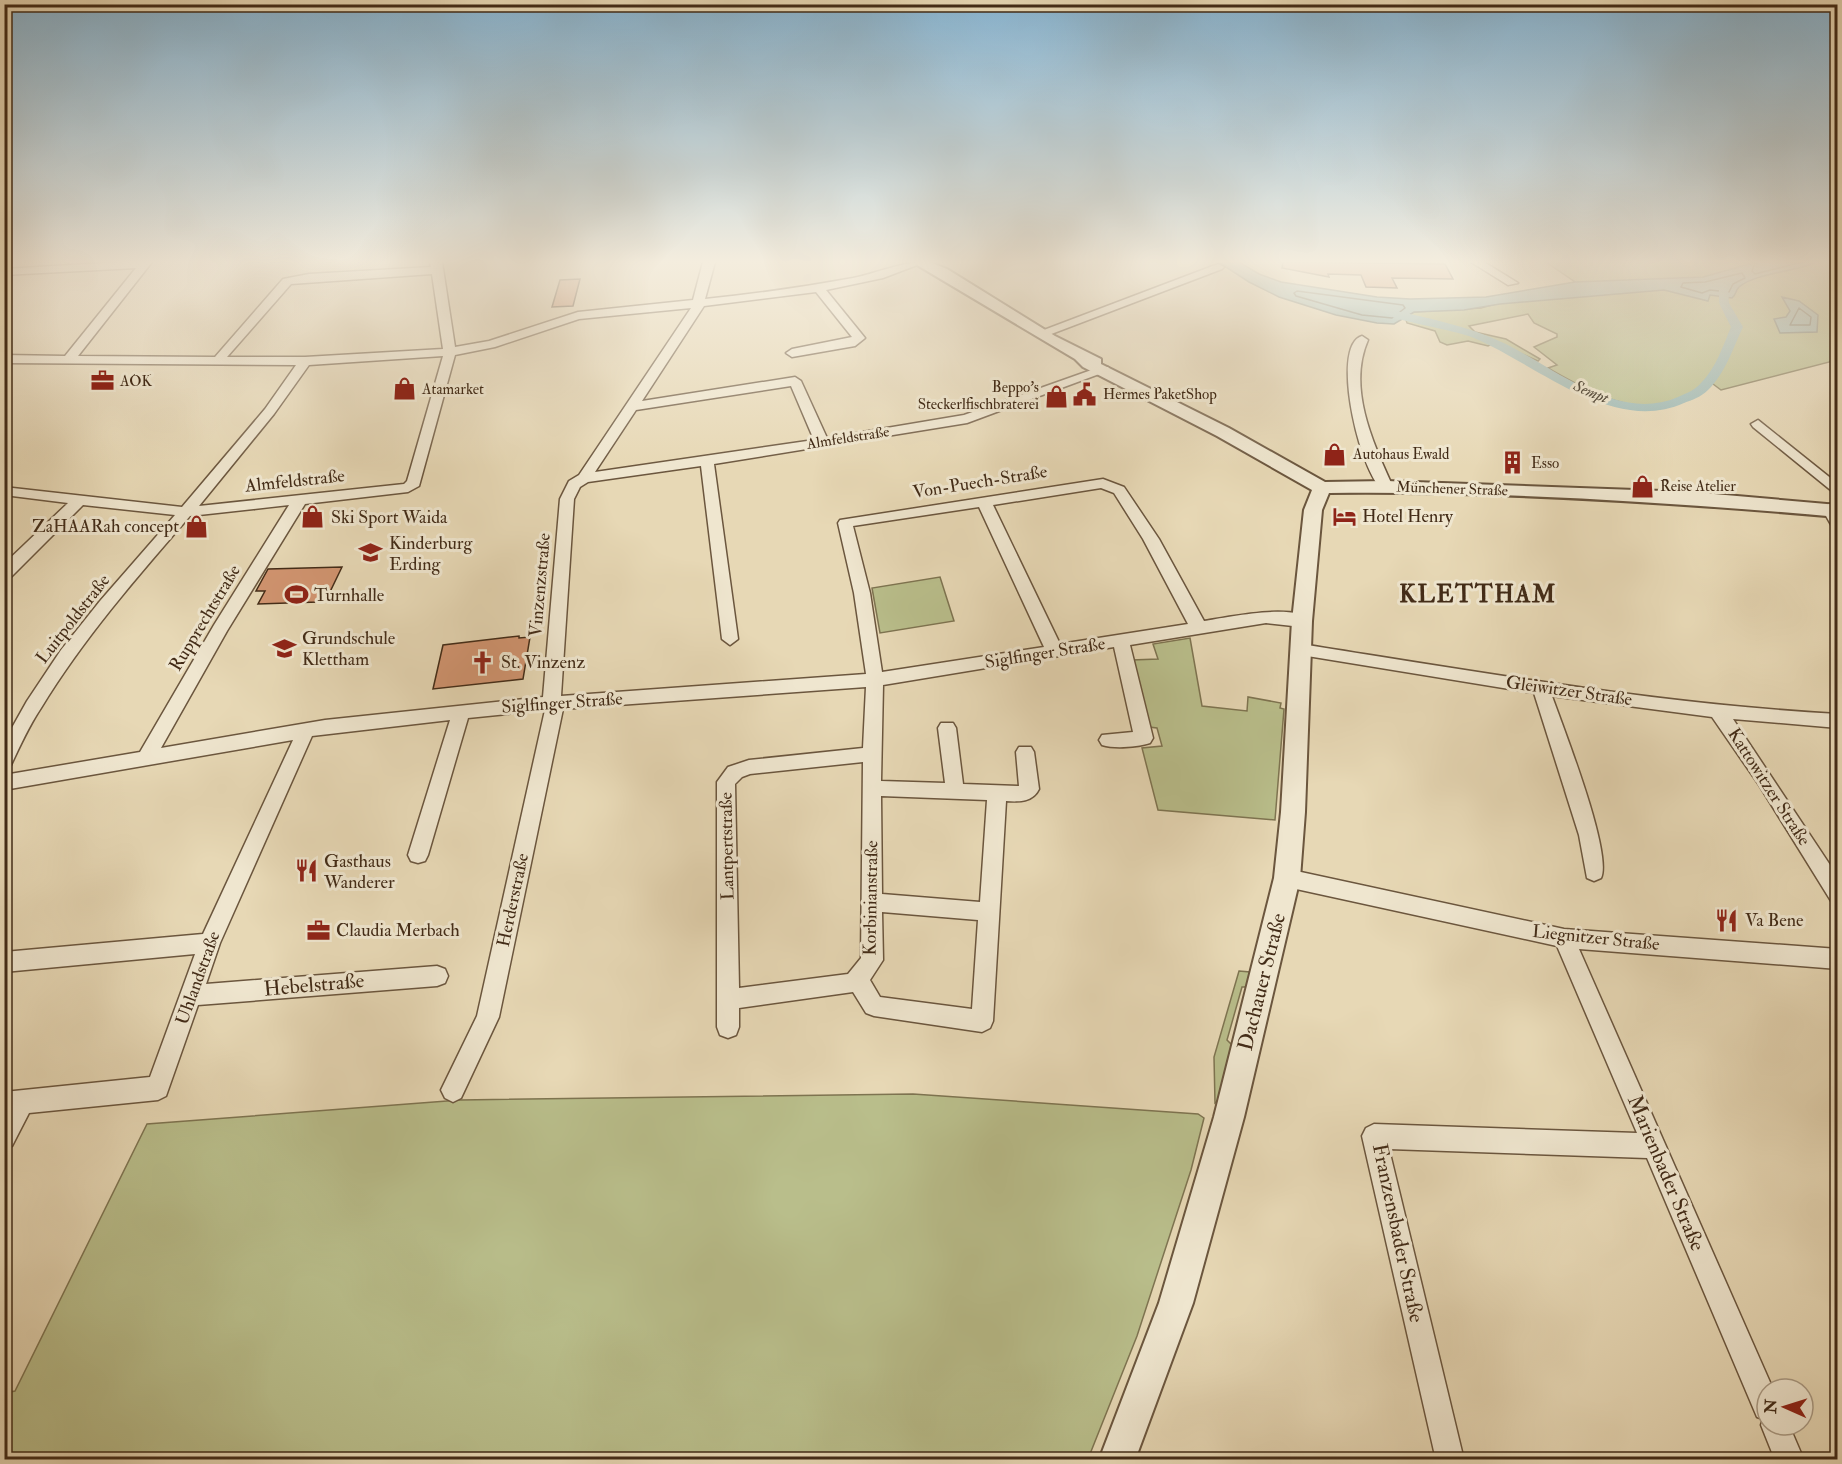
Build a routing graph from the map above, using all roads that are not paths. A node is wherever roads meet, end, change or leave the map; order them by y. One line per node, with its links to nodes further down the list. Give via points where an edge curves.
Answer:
1 (92, 330): 14 (street)
2 (242, 330): 15 (street)
3 (447, 330): 11 (street)
4 (534, 330): 11 (street)
5 (683, 330): 18 (street, Vinzenzstraße)
6 (853, 330): 12 (street, via 859,338 854,342)
7 (1038, 330): 9 (street)
8 (1049, 330): 9 (street)
9 (1042, 333): 17 (street)
10 (1362, 340): 23 (street, via 1353,359 1360,419)
11 (450, 352): 16 (street); 28 (street, Almfeldstraße, via 414,483 408,488)
12 (792, 353)
13 (4, 359): 14 (street)
14 (68, 360): 15 (street)
15 (217, 362): 16 (street)
16 (305, 362): 30 (street, Luitpoldstraße, via 258,429)
17 (1104, 370): 20 (street, Almfeldstraße, via 967,419); 24 (street)
18 (634, 406): 20 (street, via 795,381); 22 (street, Vinzenzstraße)
19 (1758, 424): 26 (street)
20 (822, 442): 21 (street, Almfeldstraße)
21 (707, 461): 22 (street, Almfeldstraße); 35 (street)
22 (584, 478): 41 (street, Vinzenzstraße, via 574,484 567,499)
23 (1386, 486): 24 (street, Münchener Straße); 31 (street, Münchener Straße, via 1691,498)
24 (1322, 488): 33 (street, Dachauer Straße, via 1313,510)
25 (4, 491): 27 (street, Almfeldstraße)
26 (1838, 492)
27 (79, 500): 30 (street, Almfeldstraße); 32 (street)
28 (299, 501): 30 (street, Almfeldstraße); 51 (street, Rupprechtstraße, via 219,628)
29 (984, 501): 34 (street, Von-Puech-Straße, via 1103,483 1112,485 1151,539); 38 (street); 39 (street, Von-Puech-Straße, via 845,524 862,593)
30 (186, 512): 47 (street, Luitpoldstraße, via 59,666)
31 (1835, 515)
32 (4, 574)
33 (1302, 621): 34 (street, Siglfinger Straße, via 1266,617); 37 (street, Dachauer Straße)
34 (1199, 628): 36 (street, Siglfinger Straße)
35 (730, 639)
36 (1121, 641): 38 (street, Siglfinger Straße); 48 (street, Siglfinger Straße, via 1144,738)
37 (1301, 650): 40 (street, Gleiwitzer Straße); 59 (street, Dachauer Straße)
38 (1055, 651): 39 (street, Siglfinger Straße)
39 (875, 680): 41 (street, Siglfinger Straße); 50 (street, Korbinianstraße)
40 (1541, 688): 42 (street, Gleiwitzer Straße); 58 (street, via 1589,835)
41 (553, 703): 43 (street, Siglfinger Straße); 72 (street, Herderstraße, via 488,1017)
42 (1718, 711): 44 (street, Gleiwitzer Straße); 60 (street, Kattowitzer Straße)
43 (461, 712): 46 (street, Siglfinger Straße); 57 (street)
44 (1838, 721)
45 (947, 728): 55 (street)
46 (306, 730): 51 (street, Siglfinger Straße); 64 (street, Uhlandstraße)
47 (11, 734): 52 (street, Luitpoldstraße)
48 (1108, 740)
49 (1026, 752): 56 (street, via 1030,789 1021,794)
50 (872, 754): 54 (street, Korbinianstraße); 70 (street, Lantpertstraße, via 748,766 726,782)
51 (147, 757): 53 (street, Siglfinger Straße)
52 (4, 760)
53 (4, 783)
54 (872, 788): 55 (street); 61 (street, Korbinianstraße)
55 (955, 792): 56 (street)
56 (998, 793): 62 (street)
57 (418, 855)
58 (1594, 872)
59 (1287, 878): 63 (street, Liegnitzer Straße); 78 (street, Dachauer Straße, via 1229,1117 1176,1303)
60 (1838, 894)
61 (872, 902): 62 (street); 68 (street, Korbinianstraße, via 872,960)
62 (989, 912): 68 (street, via 982,1021 874,1006)
63 (1564, 938): 65 (street, Liegnitzer Straße); 75 (street, Marienbader Straße)
64 (209, 943): 66 (street); 69 (street, Uhlandstraße)
65 (1838, 959)
66 (4, 962)
67 (437, 976): 69 (street, Hebelstraße)
68 (858, 980): 70 (street, Korbinianstraße)
69 (191, 995): 73 (street, Uhlandstraße, via 158,1088)
70 (729, 999): 71 (street, Lantpertstraße)
71 (728, 1027)
72 (453, 1090)
73 (13, 1103): 74 (street)
74 (4, 1138)
75 (1654, 1146): 76 (street, Marienbader Straße); 79 (street, Franzensbader Straße, via 1374,1136)
76 (1755, 1379)
77 (1780, 1437): 80 (street)
78 (1117, 1460)
79 (1450, 1460)
80 (1790, 1460)

